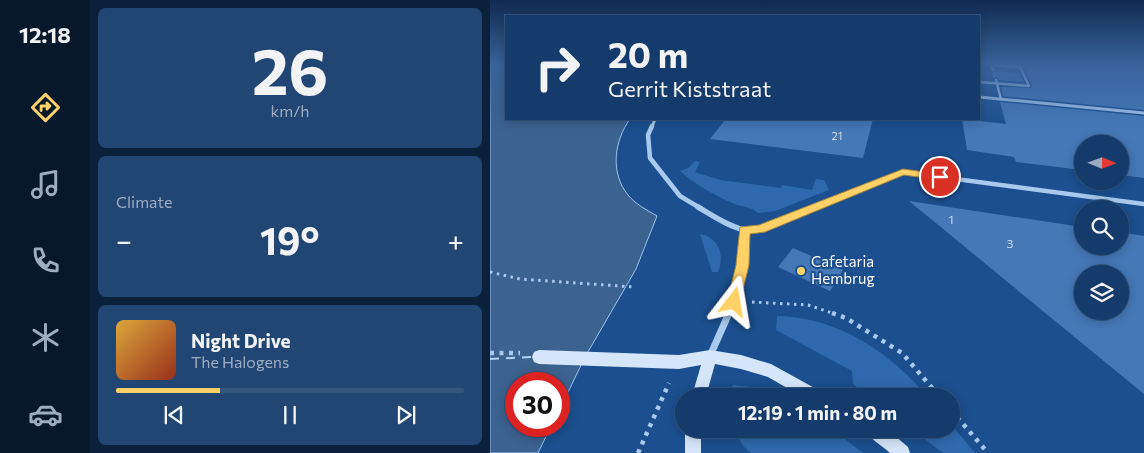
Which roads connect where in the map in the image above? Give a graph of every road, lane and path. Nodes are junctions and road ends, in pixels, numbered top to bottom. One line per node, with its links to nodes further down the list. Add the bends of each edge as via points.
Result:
1 (997, 85): 3 (lane)
2 (980, 97): 3 (street)
3 (1001, 99): 4 (street)
4 (1144, 113)
5 (655, 120): 7 (street, via 648,135 650,158 680,196)
6 (1144, 204): 7 (street, via 903,172 761,229)
7 (744, 230): 10 (street, via 743,265)
8 (490, 272): 9 (path, via 520,279)
9 (634, 287)
10 (734, 302): 12 (street); 16 (path, via 808,305 846,318 902,353)
11 (538, 357): 13 (main road)
12 (710, 357): 13 (main road); 14 (main road); 15 (main road, via 770,371)
13 (679, 362): 20 (path)
14 (701, 388)
15 (801, 388)
16 (932, 388)
17 (960, 420): 23 (path)
18 (693, 438): 21 (main road)
19 (885, 438): 22 (main road)
20 (638, 453)
21 (694, 453)
22 (902, 453)
23 (988, 453)

